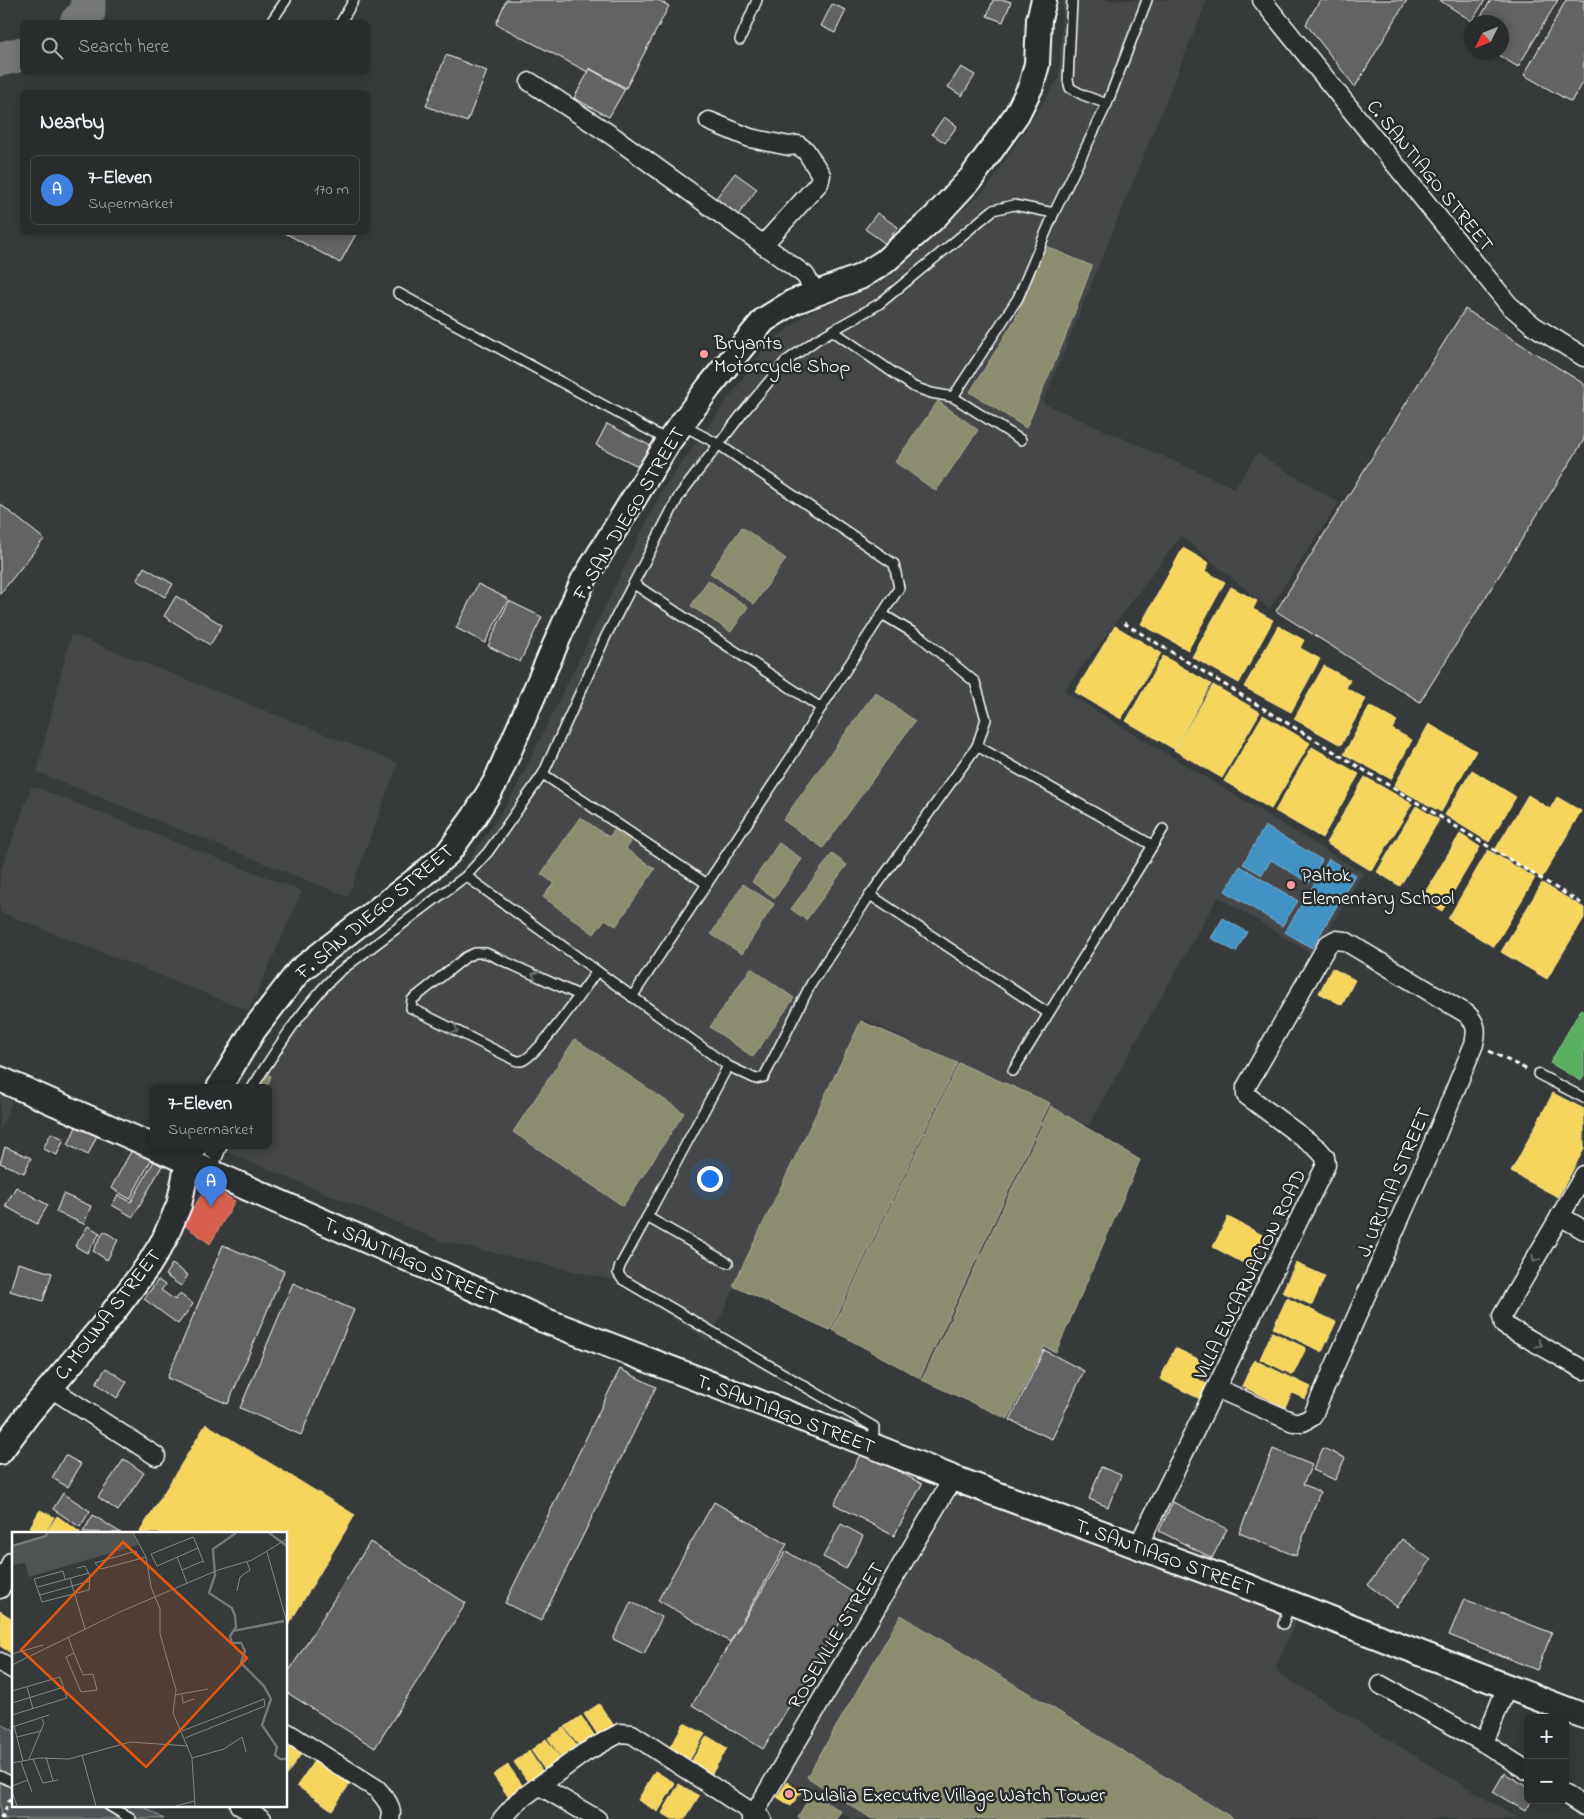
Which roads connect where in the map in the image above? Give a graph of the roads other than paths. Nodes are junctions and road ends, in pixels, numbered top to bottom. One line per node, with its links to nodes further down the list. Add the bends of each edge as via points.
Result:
1 (286, 0): 8 (lane)
2 (354, 0): 9 (lane)
3 (757, 0): 10 (lane)
4 (1044, 0): 17 (street, F. SAN DIEGO STREET, via 1039,19 1037,64 1031,86 1017,114 972,177 934,218 884,262 860,277)
5 (1147, 0): 12 (lane)
6 (1262, 0): 19 (street, C. SANTIAGO STREET, via 1509,305 1534,326)
7 (1072, 1): 12 (lane, via 1070,88)
8 (272, 20)
9 (342, 20)
10 (740, 40)
11 (530, 82): 15 (street, via 614,137)
12 (1106, 104): 14 (lane)
13 (709, 121): 15 (street, via 750,138 798,145 806,151 821,176 819,183)
14 (1054, 213): 18 (lane, via 1014,205 993,210 879,304); 20 (lane, via 1018,298)
15 (763, 245): 17 (street, via 805,275)
16 (398, 293): 21 (lane)
17 (817, 294): 21 (street, F. SAN DIEGO STREET, via 793,302 764,320)
18 (833, 330): 20 (lane, via 914,387); 23 (lane, via 785,362)
19 (1584, 357)
20 (953, 397): 22 (lane)
21 (675, 433): 23 (lane); 43 (street, F. SAN DIEGO STREET, via 583,581 496,781 474,817 448,853 299,971 253,1031)
22 (1021, 440)
23 (718, 444): 24 (lane, via 679,496); 25 (lane, via 894,564 899,588)
24 (634, 584): 26 (lane); 28 (lane, via 606,636)
25 (882, 614): 26 (lane); 27 (lane, via 922,638 975,682 986,719)
26 (821, 708): 32 (lane)
27 (977, 746): 30 (lane); 33 (lane)
28 (543, 774): 31 (lane, via 488,852); 32 (lane)
29 (1163, 829): 30 (lane)
30 (1152, 845): 38 (lane)
31 (466, 876): 35 (lane); 44 (lane, via 323,987)
32 (707, 884): 37 (lane)
33 (870, 895): 38 (lane); 39 (lane, via 811,984 764,1076 756,1079)
34 (1328, 944): 58 (street, VILLA ENCARNACION ROAD, via 1246,1087 1246,1095 1318,1149 1325,1157 1326,1165); 58 (street, J. URUTIA STREET, via 1335,940 1345,941 1467,1014 1475,1022 1474,1044 1430,1153 1312,1417 1292,1422)
35 (596, 971): 36 (lane); 37 (lane)
36 (579, 995): 36 (lane, one-way to 36, via 486,953 475,953 412,1000 411,1008 517,1061 528,1058)
37 (632, 997): 39 (lane)
38 (1048, 1013): 40 (lane)
39 (728, 1066): 53 (lane)
40 (1013, 1071)
41 (1538, 1074): 45 (lane)
42 (0, 1079): 46 (street, T. SANTIAGO STREET)
43 (221, 1084)
44 (255, 1084)
45 (1584, 1098)
46 (150, 1138)
47 (178, 1149): 49 (street, T. SANTIAGO STREET)
48 (221, 1149): 50 (lane)
49 (191, 1154): 50 (street, T. SANTIAGO STREET); 57 (street, C. MOLINA STREET, via 179,1205 164,1240 102,1327)
50 (211, 1172): 59 (street, T. SANTIAGO STREET, via 541,1319)
51 (1584, 1175): 52 (street)
52 (1560, 1216): 54 (street); 56 (street, one-way to 56, via 1502,1316 1504,1325)
53 (647, 1217): 55 (lane); 59 (lane, via 620,1266 618,1273 622,1279 874,1427)
54 (1584, 1230)
55 (728, 1263)
56 (1584, 1370)
57 (49, 1387): 60 (street, C. MOLINA STREET); 61 (street)
58 (1216, 1388): 63 (street, VILLA ENCARNACION ROAD)
59 (873, 1446): 62 (street, T. SANTIAGO STREET)
60 (0, 1452)
61 (156, 1456)
62 (953, 1478): 63 (street, T. SANTIAGO STREET); 81 (street, ROSEVILLE STREET)
63 (1138, 1546): 69 (street, T. SANTIAGO STREET, via 1287,1613)
64 (9, 1559): 65 (street)
65 (0, 1589)
66 (0, 1662): 67 (street)
67 (12, 1669)
68 (1381, 1685): 72 (street)
69 (1507, 1686): 70 (street, T. SANTIAGO STREET); 72 (street)
70 (1584, 1716)
71 (288, 1733): 84 (street, via 377,1789 388,1801 392,1814)
72 (1484, 1744): 73 (street)
73 (1524, 1769)
74 (0, 1776): 75 (lane)
75 (12, 1782)
76 (540, 1786): 81 (street, via 584,1753 620,1733 632,1734); 85 (street, via 518,1801); 86 (street)
77 (1569, 1797): 80 (street)
78 (110, 1806): 82 (lane)
79 (241, 1806): 83 (street)
80 (1584, 1806)
81 (756, 1817)
82 (131, 1819)
83 (262, 1819)
84 (390, 1819)
85 (502, 1819)
86 (597, 1819)

